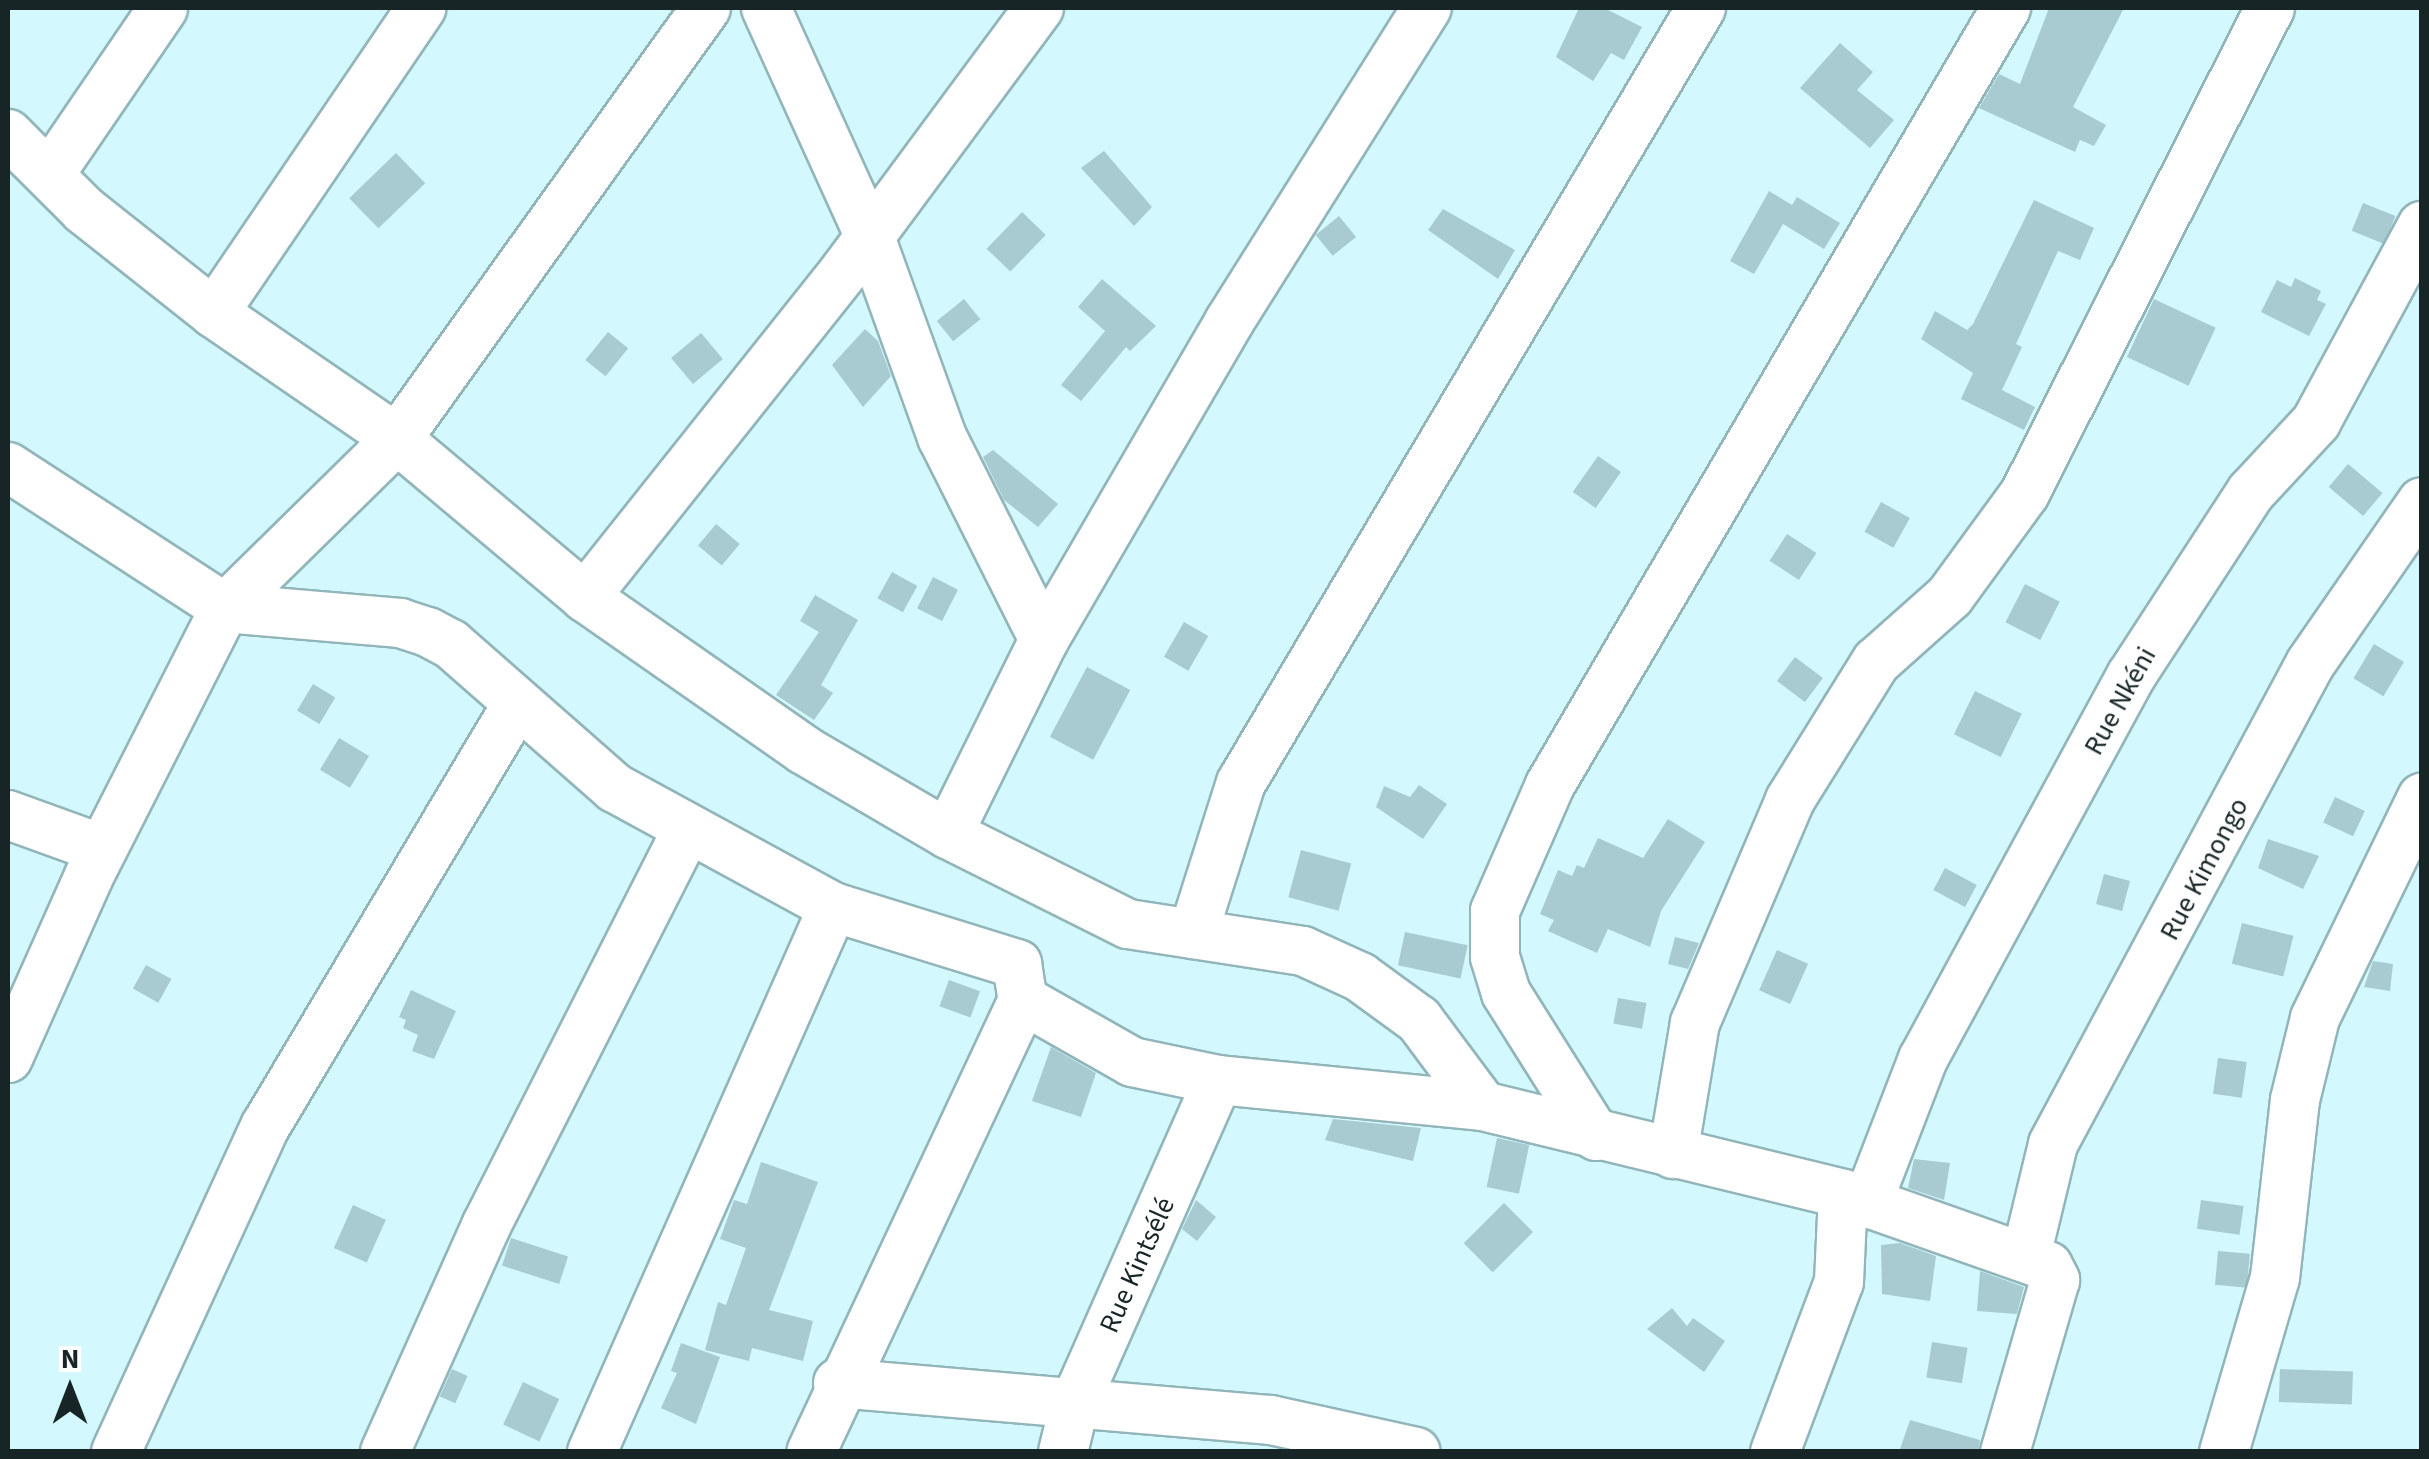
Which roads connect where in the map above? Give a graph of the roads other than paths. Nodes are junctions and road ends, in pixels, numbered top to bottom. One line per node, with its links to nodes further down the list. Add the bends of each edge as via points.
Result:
1 (163, 8): 11 (street)
2 (420, 8): 14 (street)
3 (706, 8): 15 (street)
4 (766, 8): 13 (street)
5 (1039, 8): 13 (street)
6 (1426, 8): 20 (street, via 1229,322)
7 (1701, 8): 28 (street, via 1240,782)
8 (2006, 8): 33 (street, via 1550,785 1495,912 1495,957 1506,994)
9 (2270, 8): 34 (street, via 2025,493 1950,596 1876,662 1790,800 1695,1023)
10 (8, 134): 11 (street)
11 (52, 172): 14 (street, via 84,210)
12 (2422, 226): 35 (street, Rue Nkéni, via 2316,422 2251,492 2131,676 1923,1059)
13 (870, 237): 18 (street); 20 (street, via 942,437)
14 (214, 313): 15 (street)
15 (398, 439): 18 (street); 19 (street)
16 (8, 467): 19 (street)
17 (2422, 502): 36 (street, Rue Kimongo, via 2310,664 2053,1144)
18 (585, 597): 25 (street, via 804,750)
19 (225, 608): 21 (street, via 400,623 428,632 451,644); 26 (street)
20 (1044, 640): 25 (street)
21 (516, 705): 24 (street, via 614,788); 40 (street, via 265,1127)
22 (2422, 798): 48 (street, via 2315,1018 2295,1100 2275,1278)
23 (8, 815): 26 (street)
24 (688, 828): 27 (street); 41 (street, via 486,1226)
25 (948, 834): 28 (street, via 1128,924)
26 (102, 849): 30 (street)
27 (833, 907): 29 (street, via 1006,955 1022,973); 42 (street)
28 (1194, 934): 32 (street, via 1303,951 1360,977 1419,1020)
29 (1024, 1000): 31 (street, via 1132,1062); 37 (street)
30 (8, 1058)
31 (1218, 1080): 32 (street); 38 (street, Rue Kintsélé)
32 (1482, 1106): 33 (street)
33 (1596, 1136): 34 (street)
34 (1673, 1154): 35 (street)
35 (1855, 1199): 36 (street); 46 (street, Rue Nkéni, via 1839,1282)
36 (2037, 1261): 47 (street, Rue Kimongo, via 2055,1280)
37 (838, 1383): 38 (street); 43 (street)
38 (1076, 1403): 39 (street, via 1272,1420); 44 (street, Rue Kintsélé)
39 (1361, 1446): 45 (street)
40 (116, 1452)
41 (385, 1452)
42 (592, 1452)
43 (810, 1452)
44 (1063, 1452)
45 (1416, 1452)
46 (1775, 1452)
47 (2005, 1452)
48 (2224, 1452)

